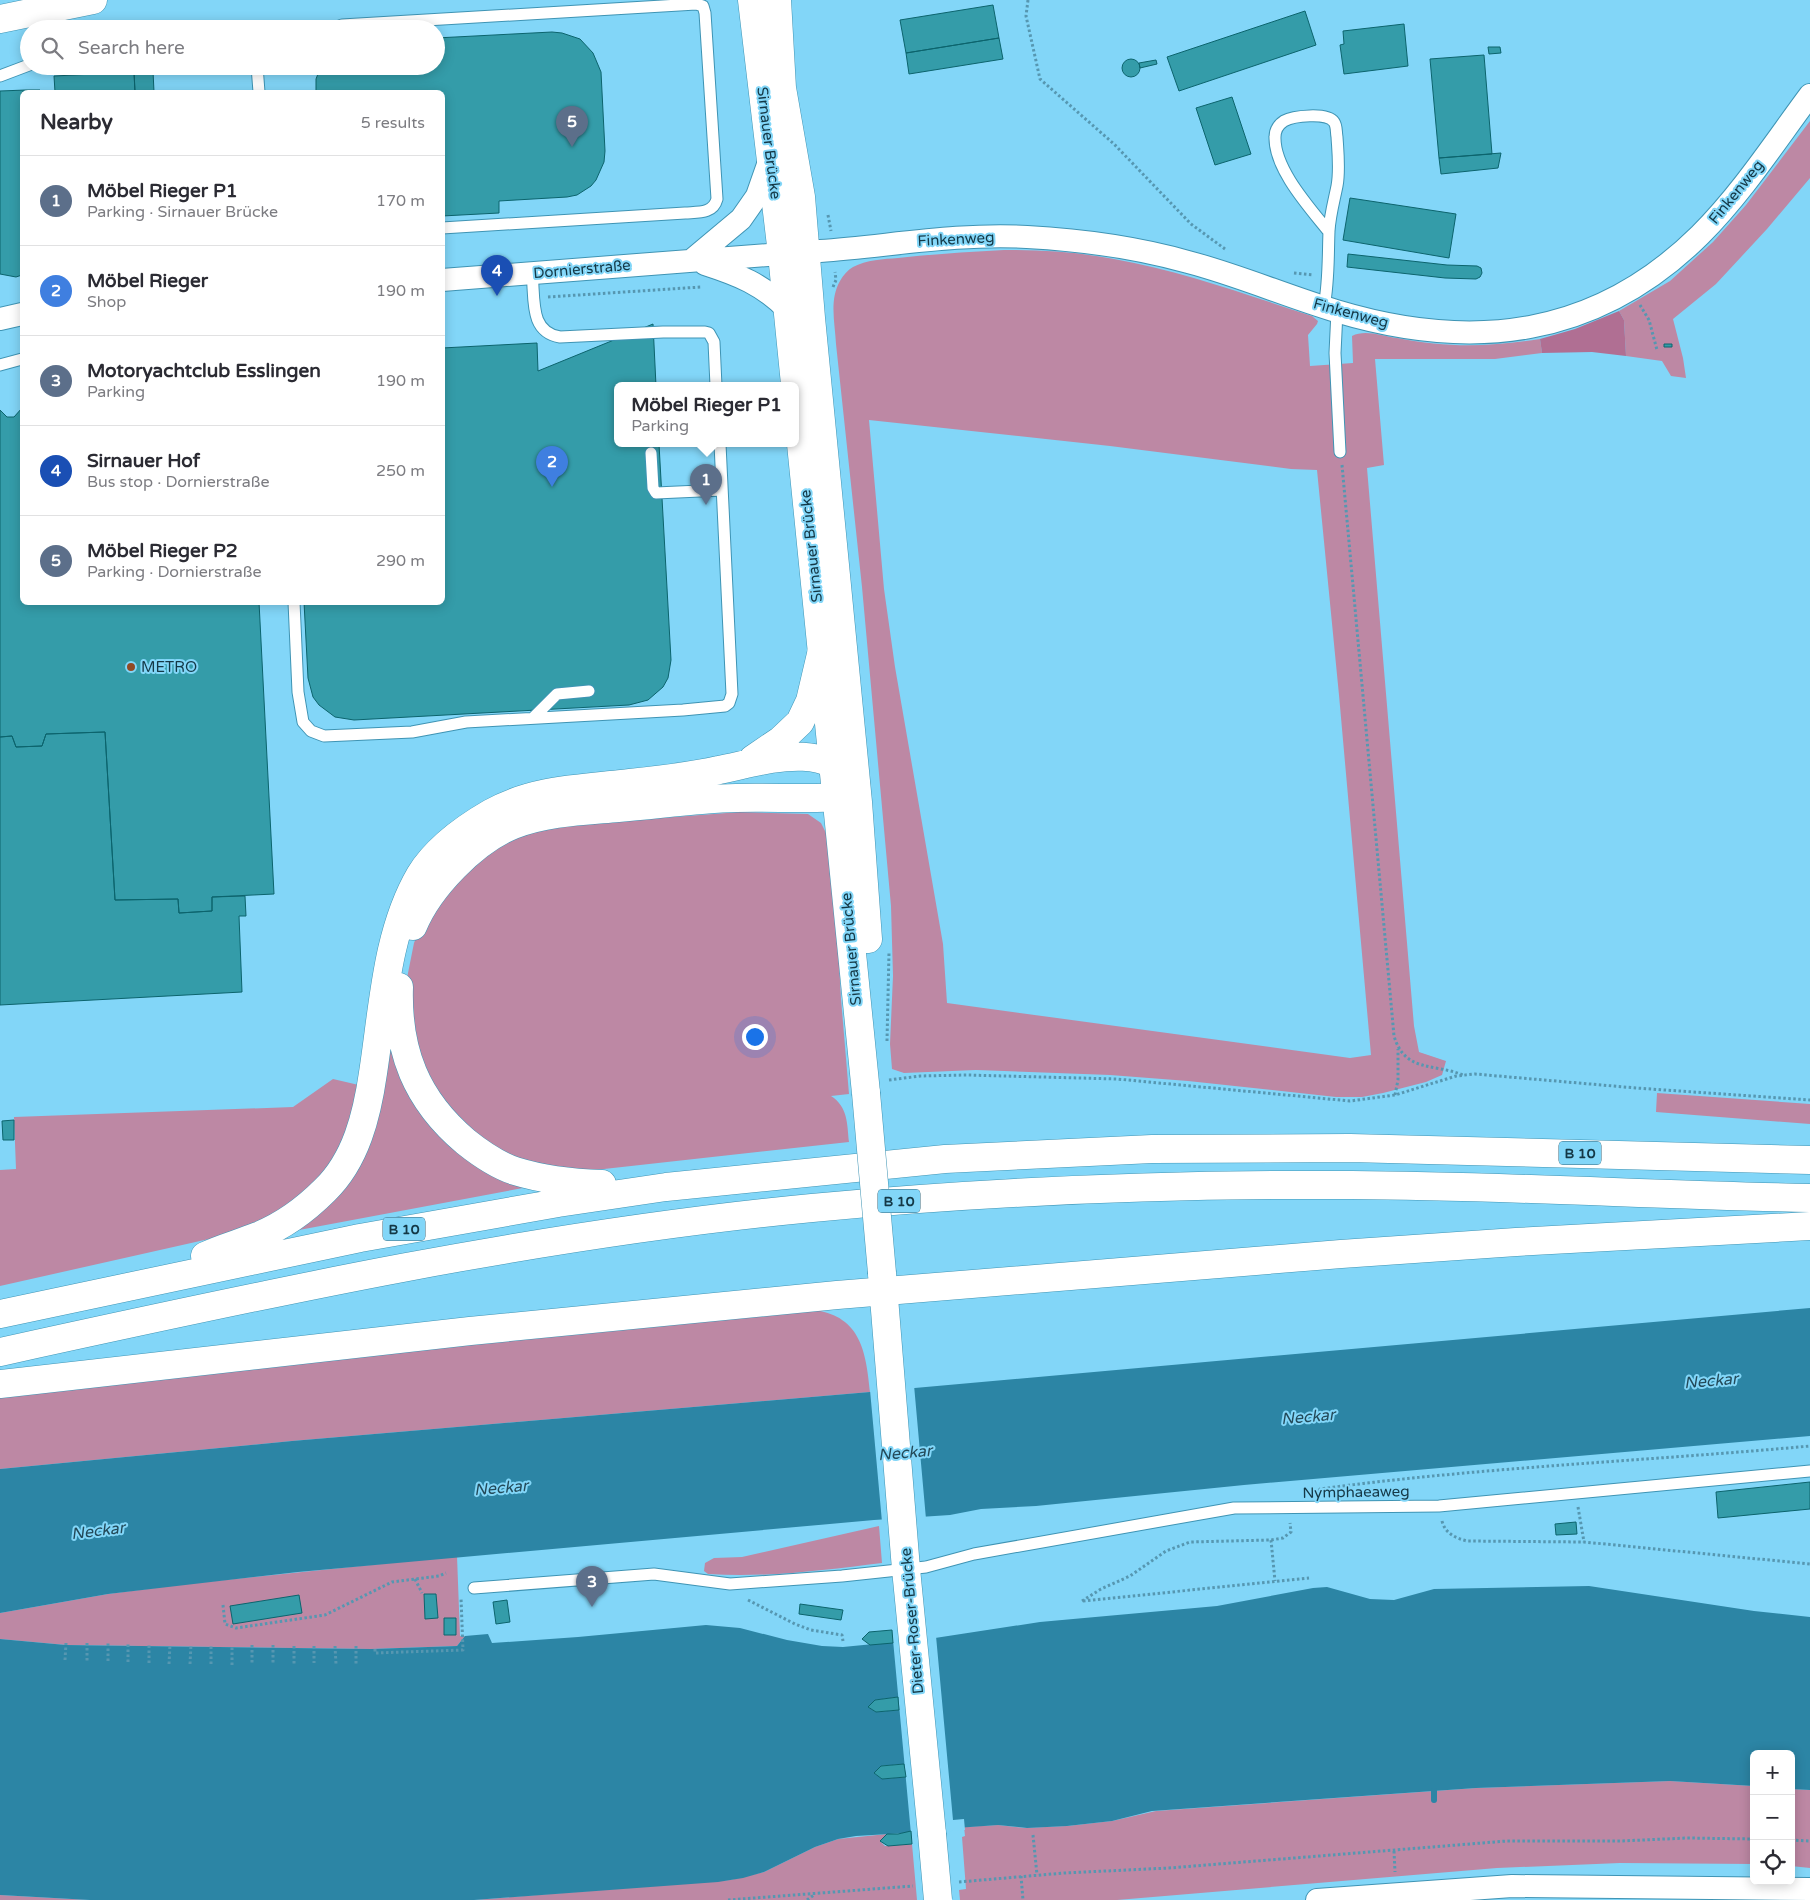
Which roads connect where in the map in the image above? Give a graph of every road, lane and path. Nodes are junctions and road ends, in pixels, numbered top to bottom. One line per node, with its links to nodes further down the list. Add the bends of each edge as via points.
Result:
1 (93, 0): 4 (main road)
2 (1028, 0): 14 (path, via 1026,16 1040,79 1114,144 1191,224)
3 (758, 1): 11 (main road, Sirnauer Brücke); 15 (main road, Sirnauer Brücke, via 782,88 801,197)
4 (0, 19)
5 (422, 20): 12 (lane, via 686,5 703,6 705,12 717,199 712,208 685,213)
6 (20, 68): 8 (lane)
7 (258, 75): 9 (lane)
8 (0, 76)
9 (259, 90)
10 (1810, 95): 22 (street, Finkenweg, via 1744,185 1706,229 1655,274)
11 (771, 157): 15 (main road, Sirnauer Brücke); 16 (street, via 757,196 741,219)
12 (445, 228)
13 (1329, 232): 13 (lane, via 1338,180 1336,125 1324,116 1282,122 1275,139 1281,162 1296,189); 19 (lane)
14 (1230, 252)
15 (794, 253): 16 (street, Dornierstraße); 24 (street, Finkenweg, via 976,237 1012,236 1093,242 1192,263); 25 (main road, Sirnauer Brücke); 44 (main road, Sirnauer Brücke)
16 (692, 260): 18 (street, Dornierstraße); 25 (street, Dornierstraße, via 746,278 774,296)
17 (1291, 272): 19 (path)
18 (532, 274): 20 (street, Dornierstraße); 23 (lane)
19 (1328, 277): 24 (lane)
20 (445, 280)
21 (703, 287): 23 (path)
22 (1630, 290): 24 (street, Finkenweg, via 1578,314 1542,325 1504,331 1422,330); 28 (path, via 1648,320)
23 (534, 298): 31 (lane, via 539,327 560,338 699,331 709,334 714,342)
24 (1330, 309): 35 (lane)
25 (788, 310): 32 (main road, Sirnauer Brücke)
26 (20, 314): 27 (street)
27 (0, 319)
28 (1657, 350)
29 (20, 360): 30 (lane)
30 (0, 365)
31 (716, 382)
32 (795, 382)
33 (799, 420): 39 (main road, Sirnauer Brücke)
34 (720, 447): 37 (lane)
35 (1340, 452): 45 (path, via 1392,1030)
36 (651, 454): 37 (lane, via 654,491)
37 (722, 490): 41 (lane, via 732,699 725,706)
38 (294, 605): 41 (lane, via 300,709 303,722 311,731 324,736 402,732 466,722)
39 (822, 650): 42 (main road, Sirnauer Brücke); 43 (main road, via 810,701 800,722 781,740)
40 (589, 691): 41 (lane, via 557,694)
41 (533, 718)
42 (833, 763): 43 (main road, via 800,756); 44 (main road, via 849,775)
43 (742, 765): 54 (main road, via 650,781 540,794 492,812 448,843 421,874 396,935 369,1102 357,1140 339,1172 311,1203 276,1228)
44 (850, 793): 47 (main road, Sirnauer Brücke, via 869,954); 51 (main road, via 735,798 537,817 492,836 478,847 444,878 418,914 402,960 398,1006 406,1056 438,1116 492,1160 546,1180)
45 (1398, 1049): 46 (path, via 1414,1064); 48 (path)
46 (1463, 1075): 48 (path); 49 (path)
47 (876, 1087): 48 (path, via 920,1076 1043,1077 1116,1079 1336,1101 1362,1101); 55 (main road, Sirnauer Brücke, bridge)
48 (1395, 1095)
49 (1810, 1100)
50 (1810, 1160): 51 (main road, B 10, via 1360,1148 1152,1149 945,1159)
51 (666, 1187): 54 (main road, B 10, via 448,1221)
52 (1810, 1198): 58 (main road, B 10, via 1353,1185 1203,1186 962,1196 810,1208 658,1227 450,1259)
53 (1810, 1226): 55 (main road)
54 (144, 1282): 56 (main road, B 10)
55 (883, 1282): 57 (main road, Sirnauer Brücke); 59 (main road, via 694,1308 470,1330)
56 (0, 1314)
57 (888, 1342): 69 (main road, Dieter-Roser-Brücke)
58 (0, 1352)
59 (0, 1384)
60 (1810, 1446): 64 (path, via 1504,1469 1355,1484 1320,1489)
61 (1810, 1471): 62 (lane, Nymphaeaweg)
62 (1548, 1496): 63 (lane, Nymphaeaweg); 67 (path, via 1579,1508)
63 (1439, 1506): 64 (lane, Nymphaeaweg); 67 (path, via 1443,1525 1456,1538)
64 (1317, 1507): 69 (lane, Nymphaeaweg, via 1234,1508)
65 (1283, 1538): 66 (path)
66 (1271, 1540): 73 (path); 73 (path, via 1190,1542 1166,1551 1130,1576 1101,1588 1082,1601)
67 (1584, 1542): 68 (path)
68 (1810, 1564)
69 (896, 1570): 74 (lane, Nymphaeaweg); 118 (main road, Dieter-Roser-Brücke, bridge)
70 (446, 1573): 72 (path)
71 (1309, 1578): 73 (path)
72 (415, 1579): 76 (path); 77 (path, via 392,1582 324,1615 236,1628 225,1624)
73 (1274, 1581)
74 (722, 1584): 75 (lane, Nymphaeaweg, via 654,1574); 79 (path, via 734,1596 754,1602 811,1630 842,1635)
75 (474, 1588)
76 (422, 1593)
77 (222, 1605)
78 (462, 1613): 95 (path, via 463,1650 375,1652)
79 (843, 1641)
80 (66, 1643): 96 (path)
81 (87, 1643): 97 (path)
82 (108, 1643): 98 (path)
83 (128, 1644): 99 (path)
84 (149, 1644): 100 (path)
85 (170, 1644): 102 (path)
86 (190, 1644): 103 (path)
87 (211, 1645): 104 (path)
88 (232, 1645): 105 (path)
89 (252, 1645): 108 (path)
90 (273, 1645): 109 (path)
91 (294, 1646): 106 (path)
92 (314, 1646): 101 (path)
93 (336, 1646): 107 (path)
94 (356, 1646): 110 (path)
95 (375, 1649)
96 (65, 1660)
97 (87, 1661)
98 (108, 1661)
99 (128, 1662)
100 (149, 1663)
101 (314, 1663)
102 (169, 1664)
103 (190, 1664)
104 (210, 1664)
105 (232, 1664)
106 (294, 1664)
107 (336, 1664)
108 (252, 1665)
109 (273, 1665)
110 (356, 1665)
111 (1033, 1835): 116 (path)
112 (1750, 1839): 116 (path, via 1507,1841)
113 (1795, 1840): 114 (path)
114 (1810, 1841)
115 (1021, 1876): 116 (path); 118 (path); 123 (path)
116 (1036, 1876)
117 (1622, 1888): 119 (street); 124 (street, via 1512,1886); 125 (street)
118 (936, 1889): 120 (path)
119 (1810, 1889)
120 (815, 1895): 121 (path); 122 (path)
121 (728, 1900)
122 (807, 1900)
123 (1023, 1900)
124 (1317, 1900)
125 (1596, 1900)

